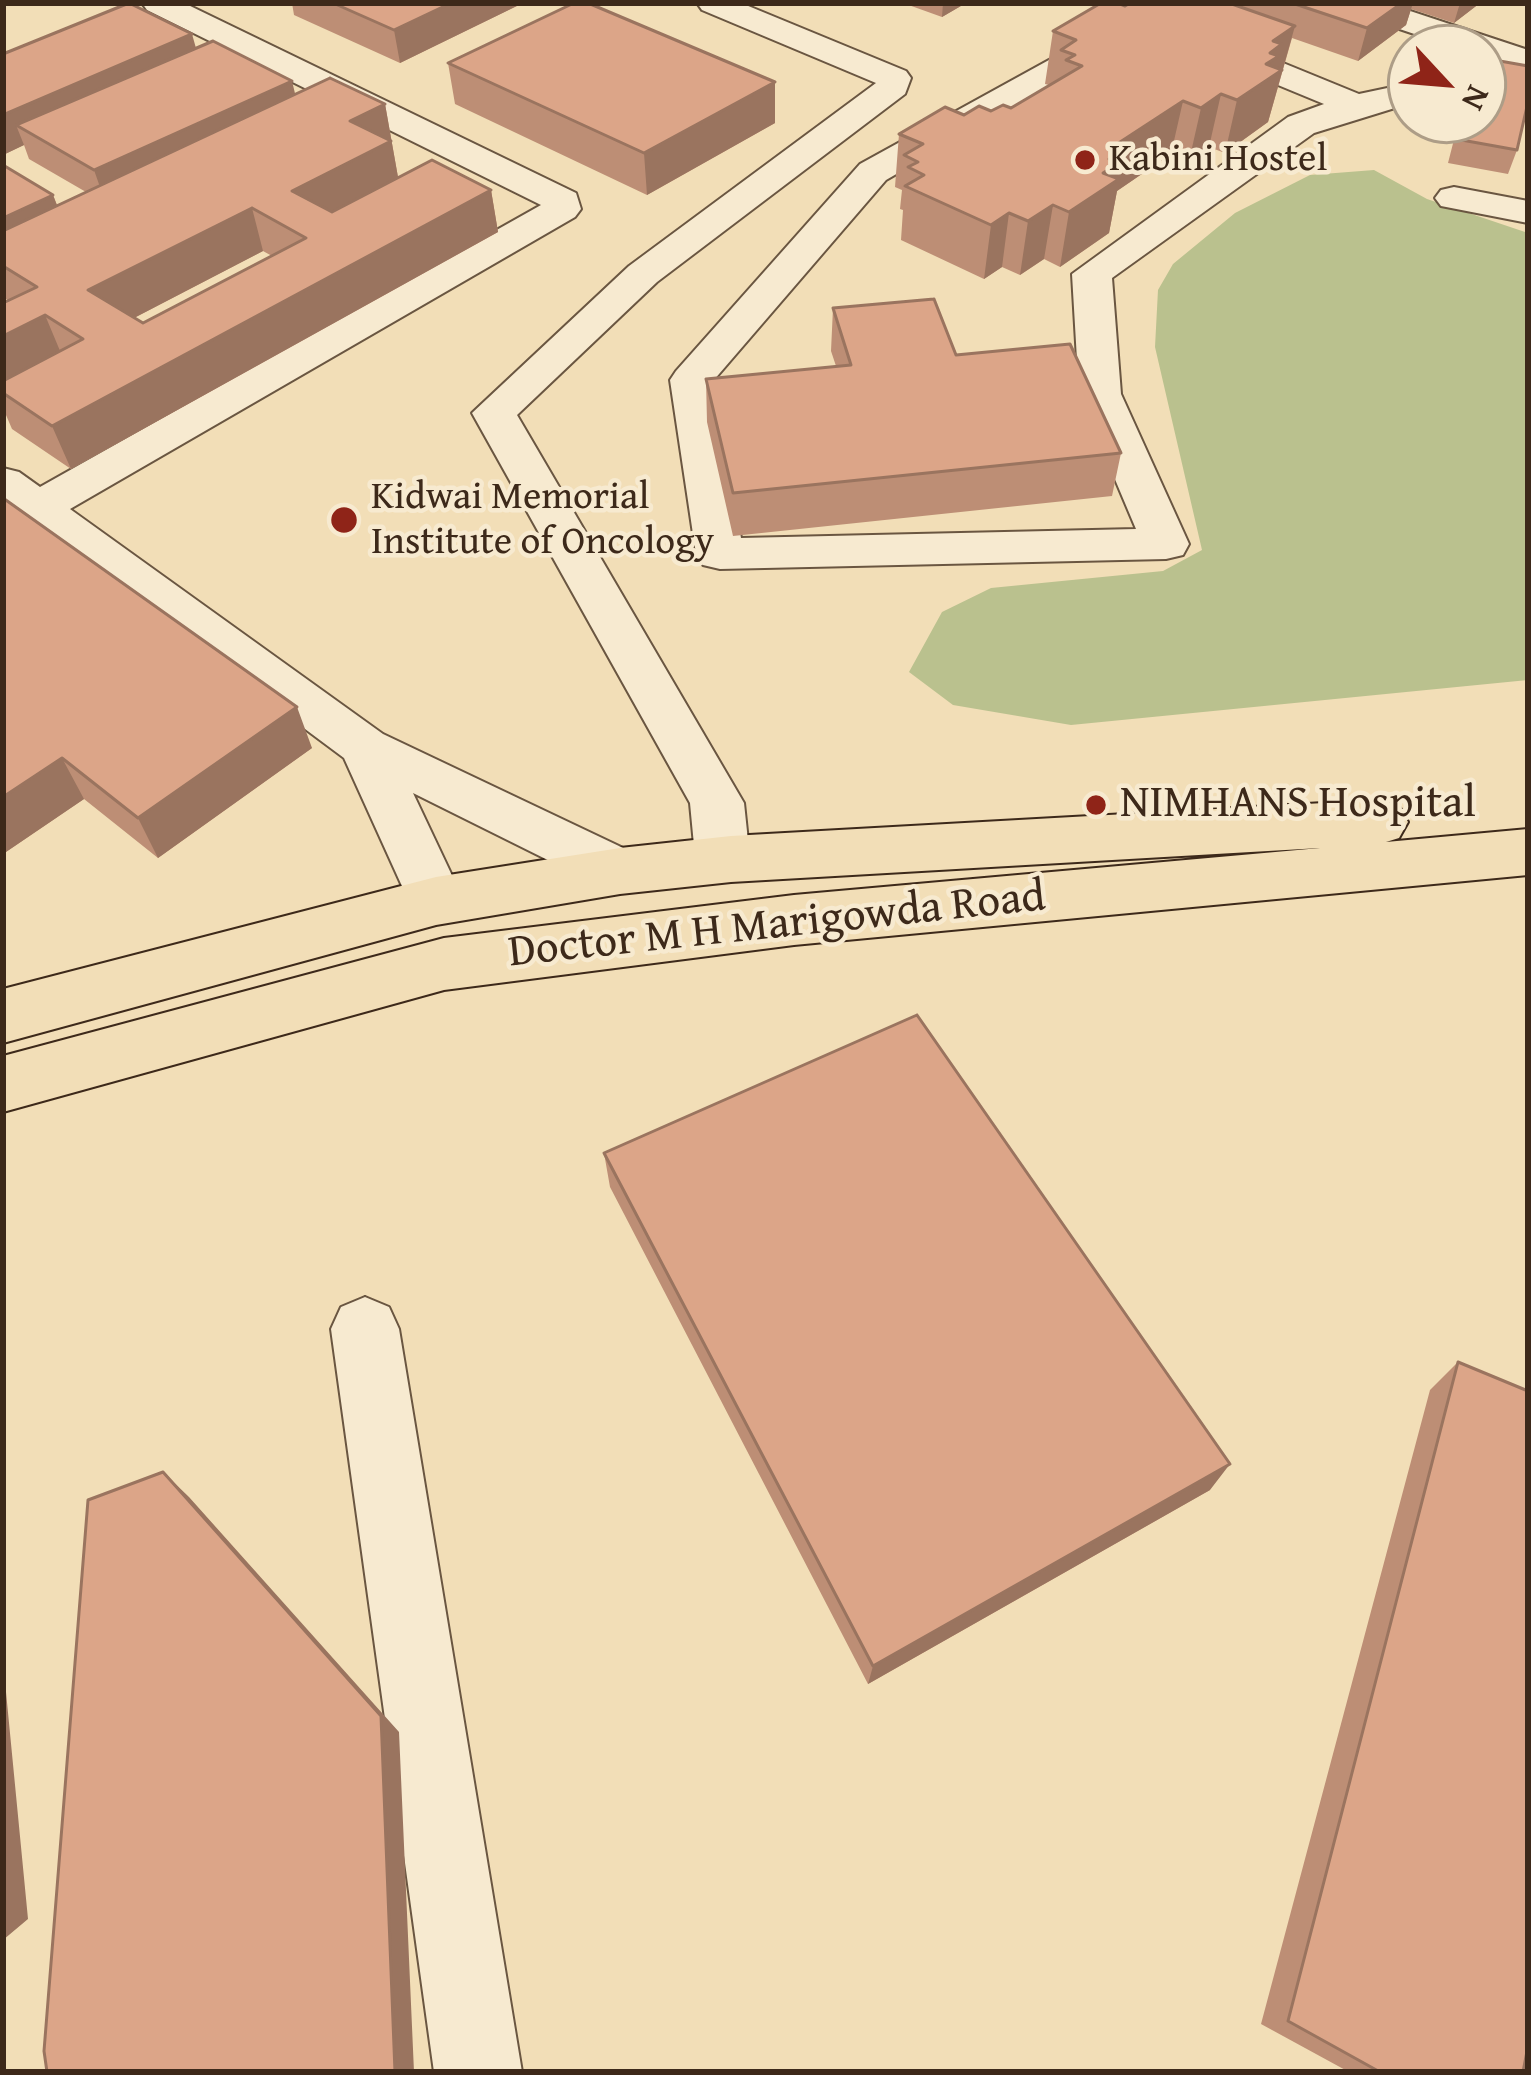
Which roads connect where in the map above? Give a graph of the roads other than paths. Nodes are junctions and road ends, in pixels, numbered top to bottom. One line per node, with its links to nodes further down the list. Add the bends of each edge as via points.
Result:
1 (712, 3): 15 (lane, via 894,78 893,87 643,274 494,412 717,803)
2 (1354, 3): 4 (lane)
3 (156, 16): 6 (lane)
4 (1528, 62)
5 (1387, 98): 7 (lane)
6 (360, 101): 8 (lane); 11 (lane, via 563,201 562,209)
7 (1356, 105): 7 (lane, via 1301,125 1091,274 1100,394 1166,544 720,554 692,380 873,172 1128,26 1193,38)
8 (319, 120)
9 (1454, 198): 10 (lane)
10 (1528, 212)
11 (21, 494): 12 (lane)
12 (365, 747): 16 (lane); 17 (lane)
13 (1528, 814): 15 (main road, Doctor M H Marigowda Road)
14 (1528, 851): 19 (main road, Doctor M H Marigowda Road, via 794,920 444,964)
15 (730, 859): 16 (main road, Doctor M H Marigowda Road)
16 (620, 871): 17 (main road, Doctor M H Marigowda Road)
17 (436, 901): 18 (main road, Doctor M H Marigowda Road)
18 (3, 1016)
19 (15, 1086)
20 (365, 1329): 21 (lane)
21 (478, 2072)

